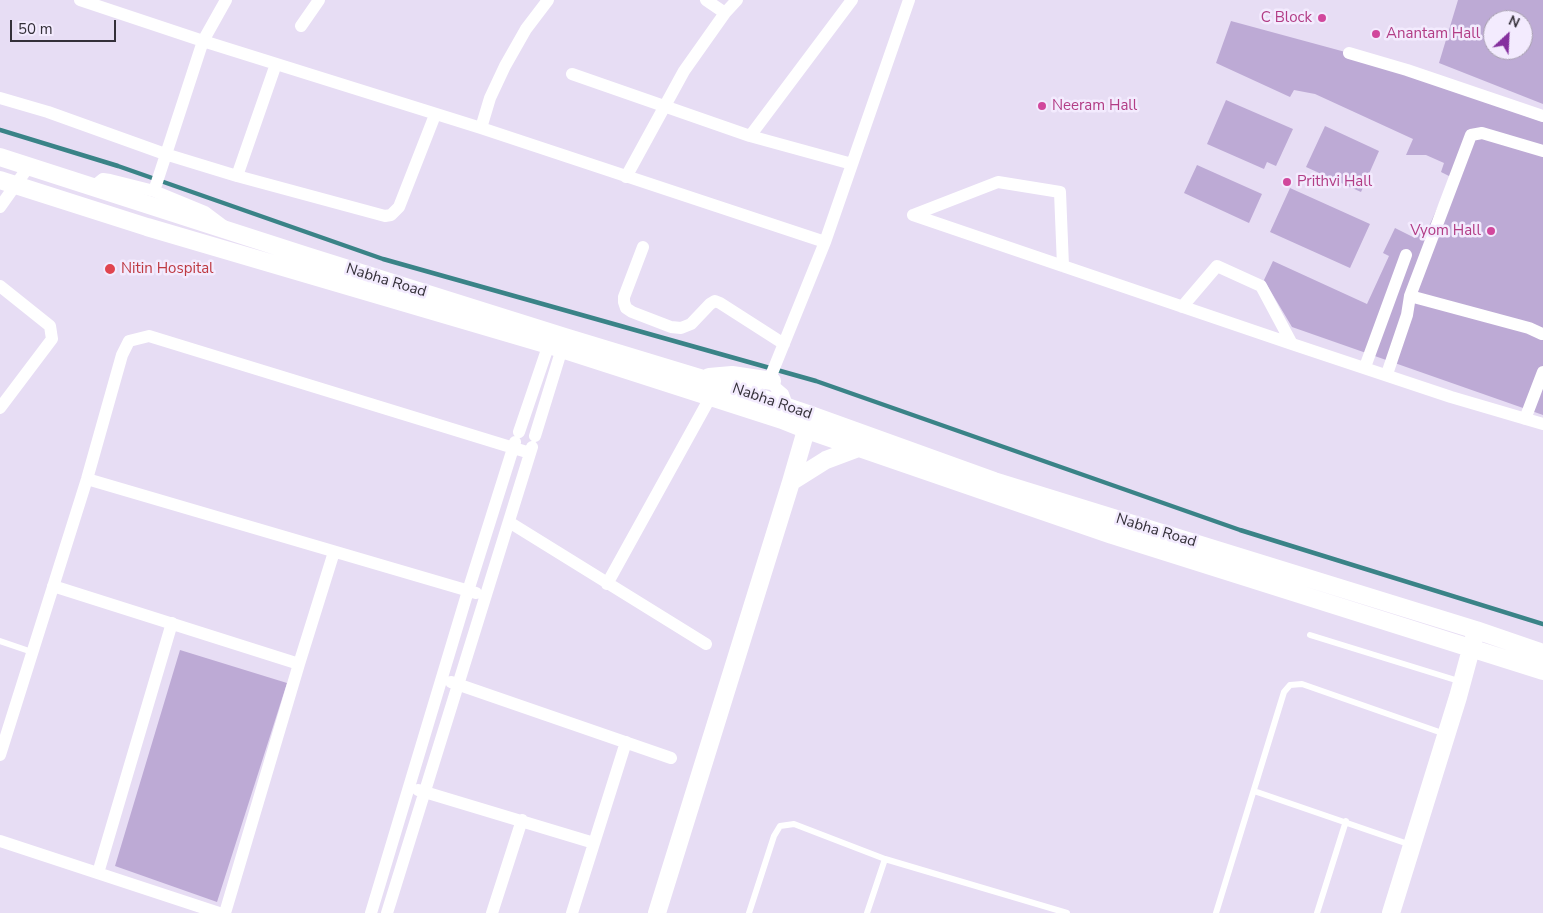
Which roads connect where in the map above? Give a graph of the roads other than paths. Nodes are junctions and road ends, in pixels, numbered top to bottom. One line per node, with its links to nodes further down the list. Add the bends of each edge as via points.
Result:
1 (80, 0): 11 (street)
2 (226, 0): 11 (street)
3 (319, 0): 10 (street)
4 (548, 0): 19 (street, via 526,29 505,66)
5 (706, 0): 9 (street)
6 (737, 0): 9 (street)
7 (852, 0): 20 (street)
8 (910, 0): 24 (street)
9 (725, 13): 16 (street)
10 (301, 26)
11 (203, 41): 13 (street); 22 (street)
12 (1349, 53): 18 (street)
13 (276, 64): 17 (street); 26 (street)
14 (572, 74): 16 (street)
15 (0, 98): 22 (street)
16 (664, 106): 20 (street); 27 (street)
17 (435, 115): 19 (street); 26 (street, via 398,207 391,215 384,216)
18 (1543, 116)
19 (481, 128): 27 (street)
20 (750, 136): 24 (street)
21 (1543, 151): 38 (street, via 1482,133 1471,135)
22 (165, 154): 26 (street); 29 (street)
23 (0, 156): 25 (main road, Nabha Road)
24 (852, 164): 33 (street)
25 (29, 166): 28 (street); 30 (main road, Nabha Road)
26 (237, 176)
27 (626, 177): 33 (street)
28 (8, 183): 31 (street); 41 (main road, Nabha Road, via 148,227)
29 (156, 184): 30 (street, via 103,179); 32 (street, via 205,212)
30 (95, 188): 32 (main road, Nabha Road)
31 (0, 207)
32 (228, 230): 41 (main road, Nabha Road)
33 (825, 242): 42 (street)
34 (643, 247): 42 (street, via 624,297 626,308 680,328 691,324 714,301)
35 (1406, 255): 44 (street)
36 (1063, 266): 36 (street, via 941,225 913,215 998,182 1060,192); 39 (street)
37 (0, 286): 50 (street, via 50,326 52,332 52,339)
38 (1410, 296): 40 (street); 47 (street)
39 (1182, 307): 43 (street); 43 (street, via 1217,266 1261,286)
40 (1543, 334)
41 (557, 341): 48 (main road, Nabha Road); 49 (main road, Nabha Road); 55 (street); 56 (street)
42 (784, 344): 46 (street)
43 (1292, 344): 44 (street)
44 (1365, 368): 47 (street)
45 (1543, 372): 52 (street)
46 (773, 373): 48 (main road); 51 (street, via 776,388 786,402)
47 (1387, 374): 52 (street)
48 (701, 378): 51 (main road, Nabha Road)
49 (711, 396): 51 (main road, Nabha Road); 63 (street)
50 (0, 408)
51 (784, 413): 53 (main road, Nabha Road)
52 (1525, 418): 54 (street)
53 (809, 422): 57 (main road, Nabha Road); 59 (main road); 60 (main road, Nabha Road, via 994,481)
54 (1542, 422)
55 (516, 441): 56 (street); 58 (street, via 149,336 129,341 122,355); 65 (street)
56 (532, 446): 61 (street)
57 (858, 448): 59 (main road, via 826,460); 60 (main road, Nabha Road)
58 (87, 479): 62 (street); 64 (street)
59 (791, 482): 100 (main road)
60 (1079, 516): 68 (main road, Nabha Road); 72 (main road, Nabha Road)
61 (508, 522): 63 (street); 66 (street)
62 (334, 552): 65 (street); 75 (street)
63 (607, 584): 71 (street)
64 (53, 586): 67 (street); 73 (street)
65 (468, 591): 66 (street); 77 (street)
66 (486, 595): 79 (street)
67 (172, 623): 75 (street); 93 (street)
68 (1476, 630): 72 (main road); 74 (main road, Nabha Road)
69 (1310, 635): 78 (lane)
70 (0, 642): 73 (lane)
71 (706, 644)
72 (1472, 649): 76 (main road, Nabha Road); 78 (main road)
73 (32, 652): 82 (street)
74 (1543, 653)
75 (299, 664): 95 (street)
76 (1543, 671)
77 (442, 679): 79 (street); 84 (street)
78 (1462, 682): 80 (main road)
79 (459, 684): 81 (street); 86 (street)
80 (1446, 734): 85 (lane, via 1302,684 1290,684 1284,692); 91 (main road)
81 (626, 742): 83 (street); 90 (street)
82 (0, 755)
83 (670, 758)
84 (409, 787): 86 (street); 96 (street)
85 (1254, 791): 88 (lane); 104 (lane)
86 (425, 792): 87 (street); 97 (street)
87 (522, 820): 90 (street); 98 (street)
88 (1346, 821): 91 (lane); 105 (lane)
89 (0, 841): 93 (street)
90 (594, 842): 99 (street)
91 (1412, 845): 106 (main road)
92 (885, 859): 101 (lane, via 794,824 780,826); 102 (lane); 103 (lane)
93 (98, 873): 94 (street)
94 (220, 913)
95 (226, 913)
96 (371, 913)
97 (387, 913)
98 (492, 913)
99 (572, 913)
100 (657, 913)
101 (749, 913)
102 (867, 913)
103 (1067, 913)
104 (1216, 913)
105 (1317, 913)
106 (1391, 913)

